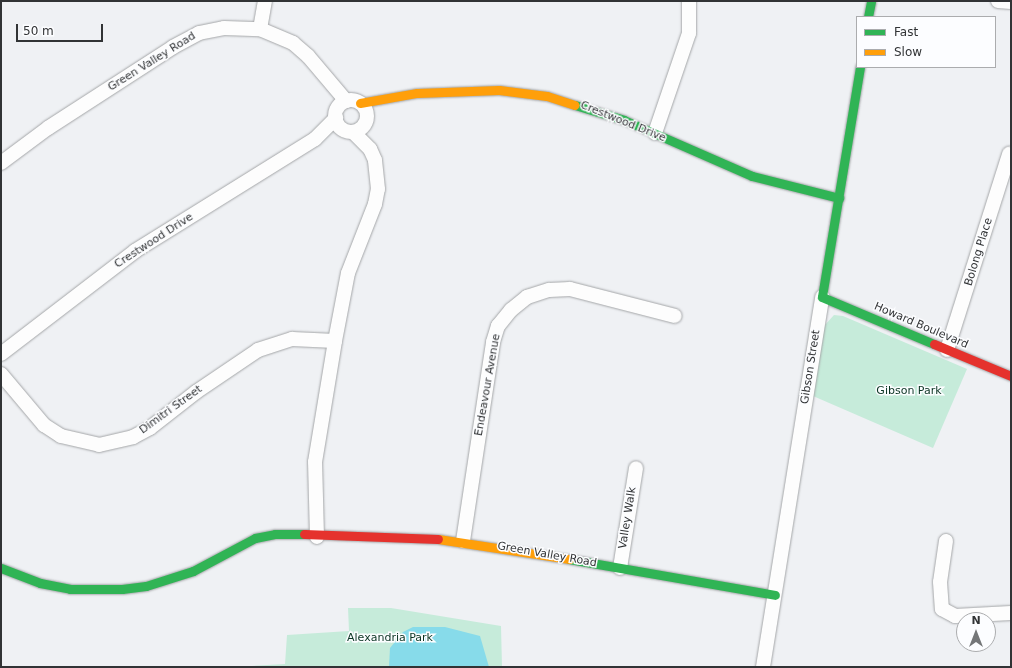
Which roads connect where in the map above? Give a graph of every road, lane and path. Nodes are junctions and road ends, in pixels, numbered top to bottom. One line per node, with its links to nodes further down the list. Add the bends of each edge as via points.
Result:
1 (265, 1): 7 (street)
2 (689, 1): 12 (street, via 689,33)
3 (870, 1): 6 (street)
4 (998, 1): 5 (street)
5 (1011, 2)
6 (868, 16)
7 (260, 29): 11 (street, Green Valley Road, via 293,43 308,56 327,81); 14 (street, Green Valley Road, via 224,28 200,33 48,128)
8 (860, 68): 15 (street, Gibson Street)
9 (399, 95): 10 (street, Crestwood Drive); 11 (street, Crestwood Drive); 12 (street, Crestwood Drive, via 525,92 571,101)
10 (360, 103): 11 (street)
11 (349, 118): 18 (street, Green Valley Road, via 370,149 377,172 375,204 348,273); 20 (street, Crestwood Drive, via 135,251)
12 (655, 133): 15 (street, Crestwood Drive, via 752,176)
13 (1009, 154): 19 (street, Bolong Place)
14 (1, 163)
15 (838, 198): 16 (street, Gibson Street)
16 (822, 297): 19 (street, Howard Boulevard); 29 (street, Gibson Street)
17 (675, 316): 25 (street, Endeavour Avenue, via 570,289 549,290 527,297 511,310 498,326 493,342)
18 (335, 341): 21 (street, Dimitri Street, via 292,339 258,350 196,392 150,428 133,437 99,445 61,436 44,425); 24 (street, Green Valley Road, via 315,462)
19 (947, 350): 22 (street, Howard Boulevard)
20 (1, 354)
21 (1, 374)
22 (1011, 376)
23 (636, 468): 28 (street, Valley Walk)
24 (317, 537): 25 (street, Green Valley Road, via 412,536); 27 (street, Green Valley Road, via 275,534 255,538 186,574 146,586 122,589 70,589 40,583)
25 (463, 541): 28 (street, Green Valley Road)
26 (946, 541): 30 (street, via 940,582 942,609 955,616)
27 (1, 568)
28 (620, 568): 29 (street, Green Valley Road)
29 (775, 595): 31 (street, Gibson Street)
30 (1011, 613)
31 (763, 667)

